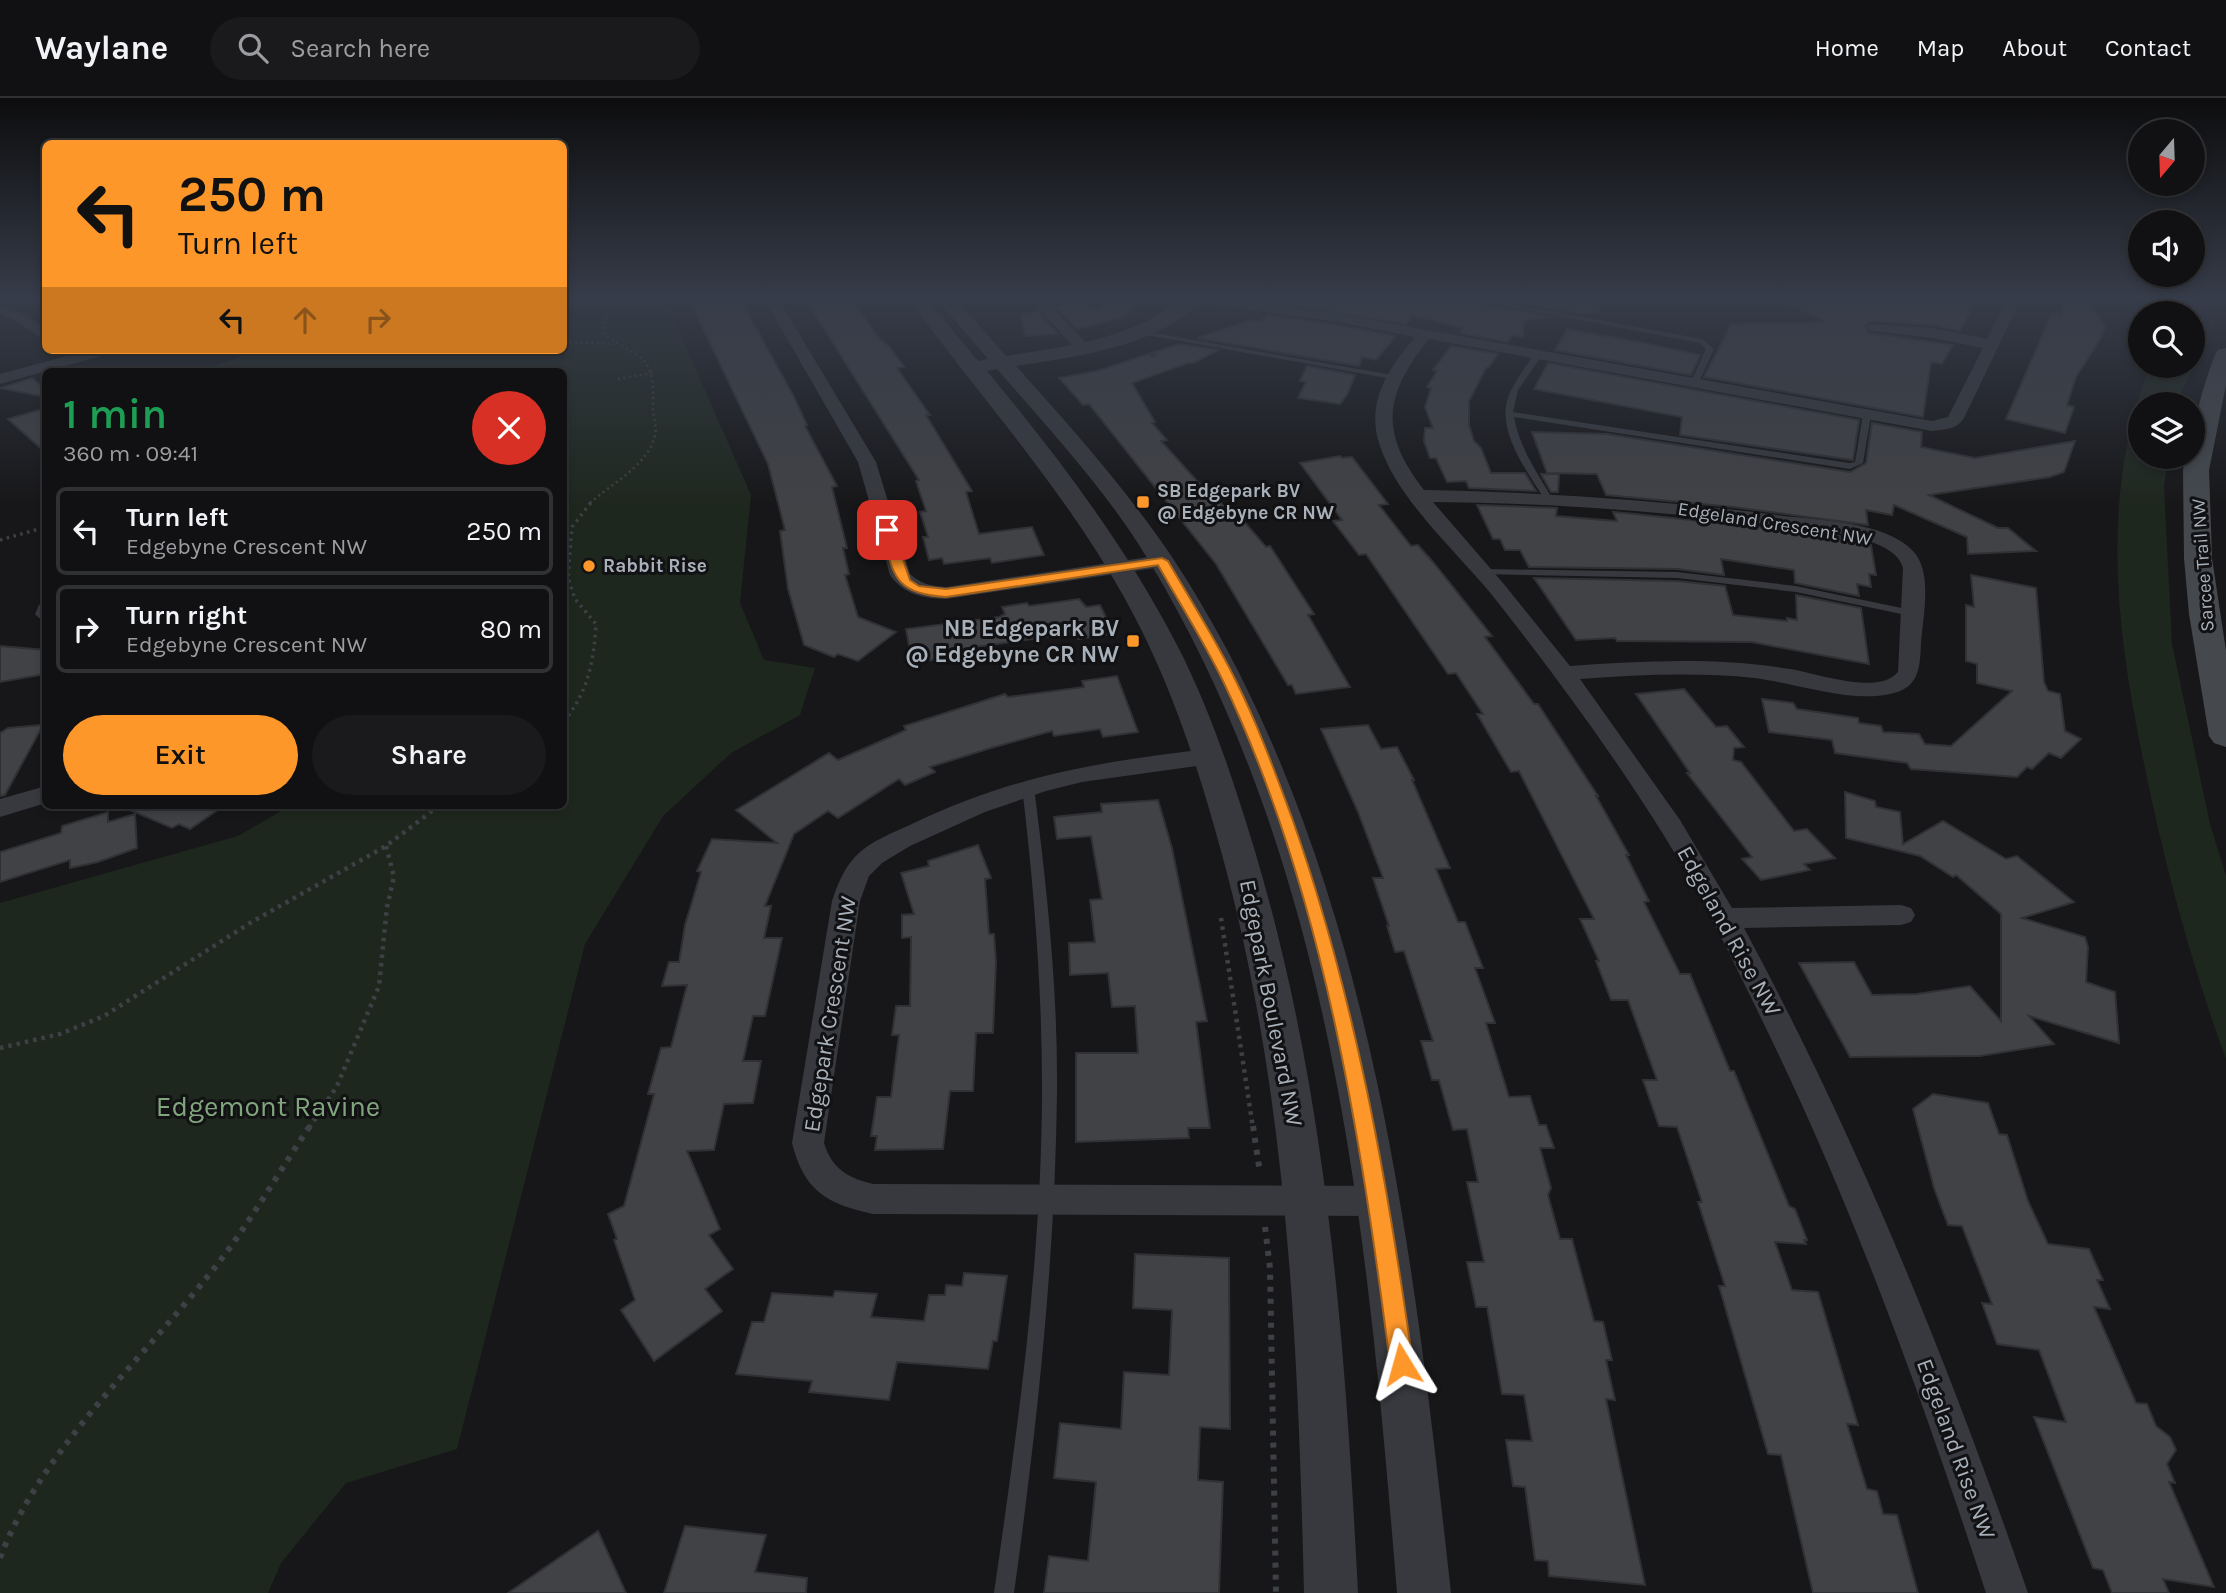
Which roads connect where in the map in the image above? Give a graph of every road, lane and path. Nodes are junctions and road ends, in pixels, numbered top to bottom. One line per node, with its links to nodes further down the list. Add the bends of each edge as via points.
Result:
1 (33, 367): 15 (street)
2 (648, 367): 13 (path)
3 (811, 367): 25 (street, via 867,463 905,583 946,593)
4 (987, 367): 25 (street, Edgepark Boulevard NW)
5 (988, 367): 24 (street, Edgepark Boulevard NW, via 1120,501)
6 (1334, 367): 14 (lane)
7 (1400, 367): 14 (street, Edgeland Rise NW)
8 (1530, 367): 18 (lane, via 1515,390)
9 (1602, 367): 17 (street)
10 (1702, 367): 17 (lane)
11 (1981, 367): 19 (street, via 1952,423 1932,426)
12 (2222, 367): 30 (main road, Sarcee Trail NW, via 2196,470 2204,614)
13 (652, 373): 16 (path); 29 (path, via 653,444 573,526 569,593 596,624 596,658 587,685)
14 (1392, 377): 20 (street, Edgeland Rise NW, via 1382,422 1390,452)
15 (0, 379)
16 (618, 379)
17 (1695, 384): 19 (street)
18 (1510, 414): 19 (lane, via 1850,466 1859,463); 21 (lane, via 1516,444)
19 (1867, 415)
20 (1420, 496): 21 (street, Edgeland Crescent NW); 26 (street, Edgeland Rise NW)
21 (1548, 498): 27 (street, Edgeland Crescent NW, via 1685,509 1869,535 1902,550 1911,560 1915,568)
22 (42, 528): 23 (path)
23 (0, 540)
24 (1162, 561): 25 (street); 44 (street, Edgepark Boulevard NW, via 1229,681 1264,761 1304,875 1336,992)
25 (1120, 567): 31 (street, Edgepark Boulevard NW, via 1164,647)
26 (1484, 572): 27 (lane, via 1677,575 1796,589); 28 (street, Edgeland Rise NW)
27 (1911, 612): 28 (street, Edgeland Crescent NW, via 1909,672 1903,682 1888,688 1689,668)
28 (1566, 673): 39 (street, Edgeland Rise NW, via 1667,820)
29 (567, 716)
30 (2226, 736)
31 (1209, 757): 32 (street, Edgepark Crescent NW, via 1130,765); 43 (street, Edgepark Boulevard NW, via 1266,953)
32 (1028, 787): 41 (lane, via 1049,1001); 41 (street, Edgepark Crescent NW, via 936,823 862,865 846,901 808,1143 820,1173 830,1185 851,1195 873,1199)
33 (42, 795): 34 (street)
34 (0, 807)
35 (435, 809): 36 (path)
36 (386, 846): 40 (path, via 250,923 104,1016 60,1034); 45 (path, via 394,877 379,986 337,1086 211,1274 56,1455)
37 (1217, 905): 42 (path)
38 (1901, 915): 39 (street)
39 (1725, 918): 50 (street, Edgeland Rise NW, via 1797,1057 1874,1229 1967,1471)
40 (0, 1048)
41 (1047, 1199): 42 (street, Edgepark Crescent NW); 46 (lane, via 1041,1305)
42 (1263, 1200): 43 (street, Edgepark Crescent NW); 47 (path, via 1270,1282)
43 (1306, 1201): 44 (street, Edgepark Crescent NW); 48 (street, Edgepark Boulevard NW, via 1324,1408)
44 (1380, 1201): 49 (street, Edgepark Boulevard NW, via 1405,1392)
45 (0, 1558)
46 (1004, 1593)
47 (1276, 1593)
48 (1331, 1593)
49 (1424, 1593)
50 (2007, 1593)

